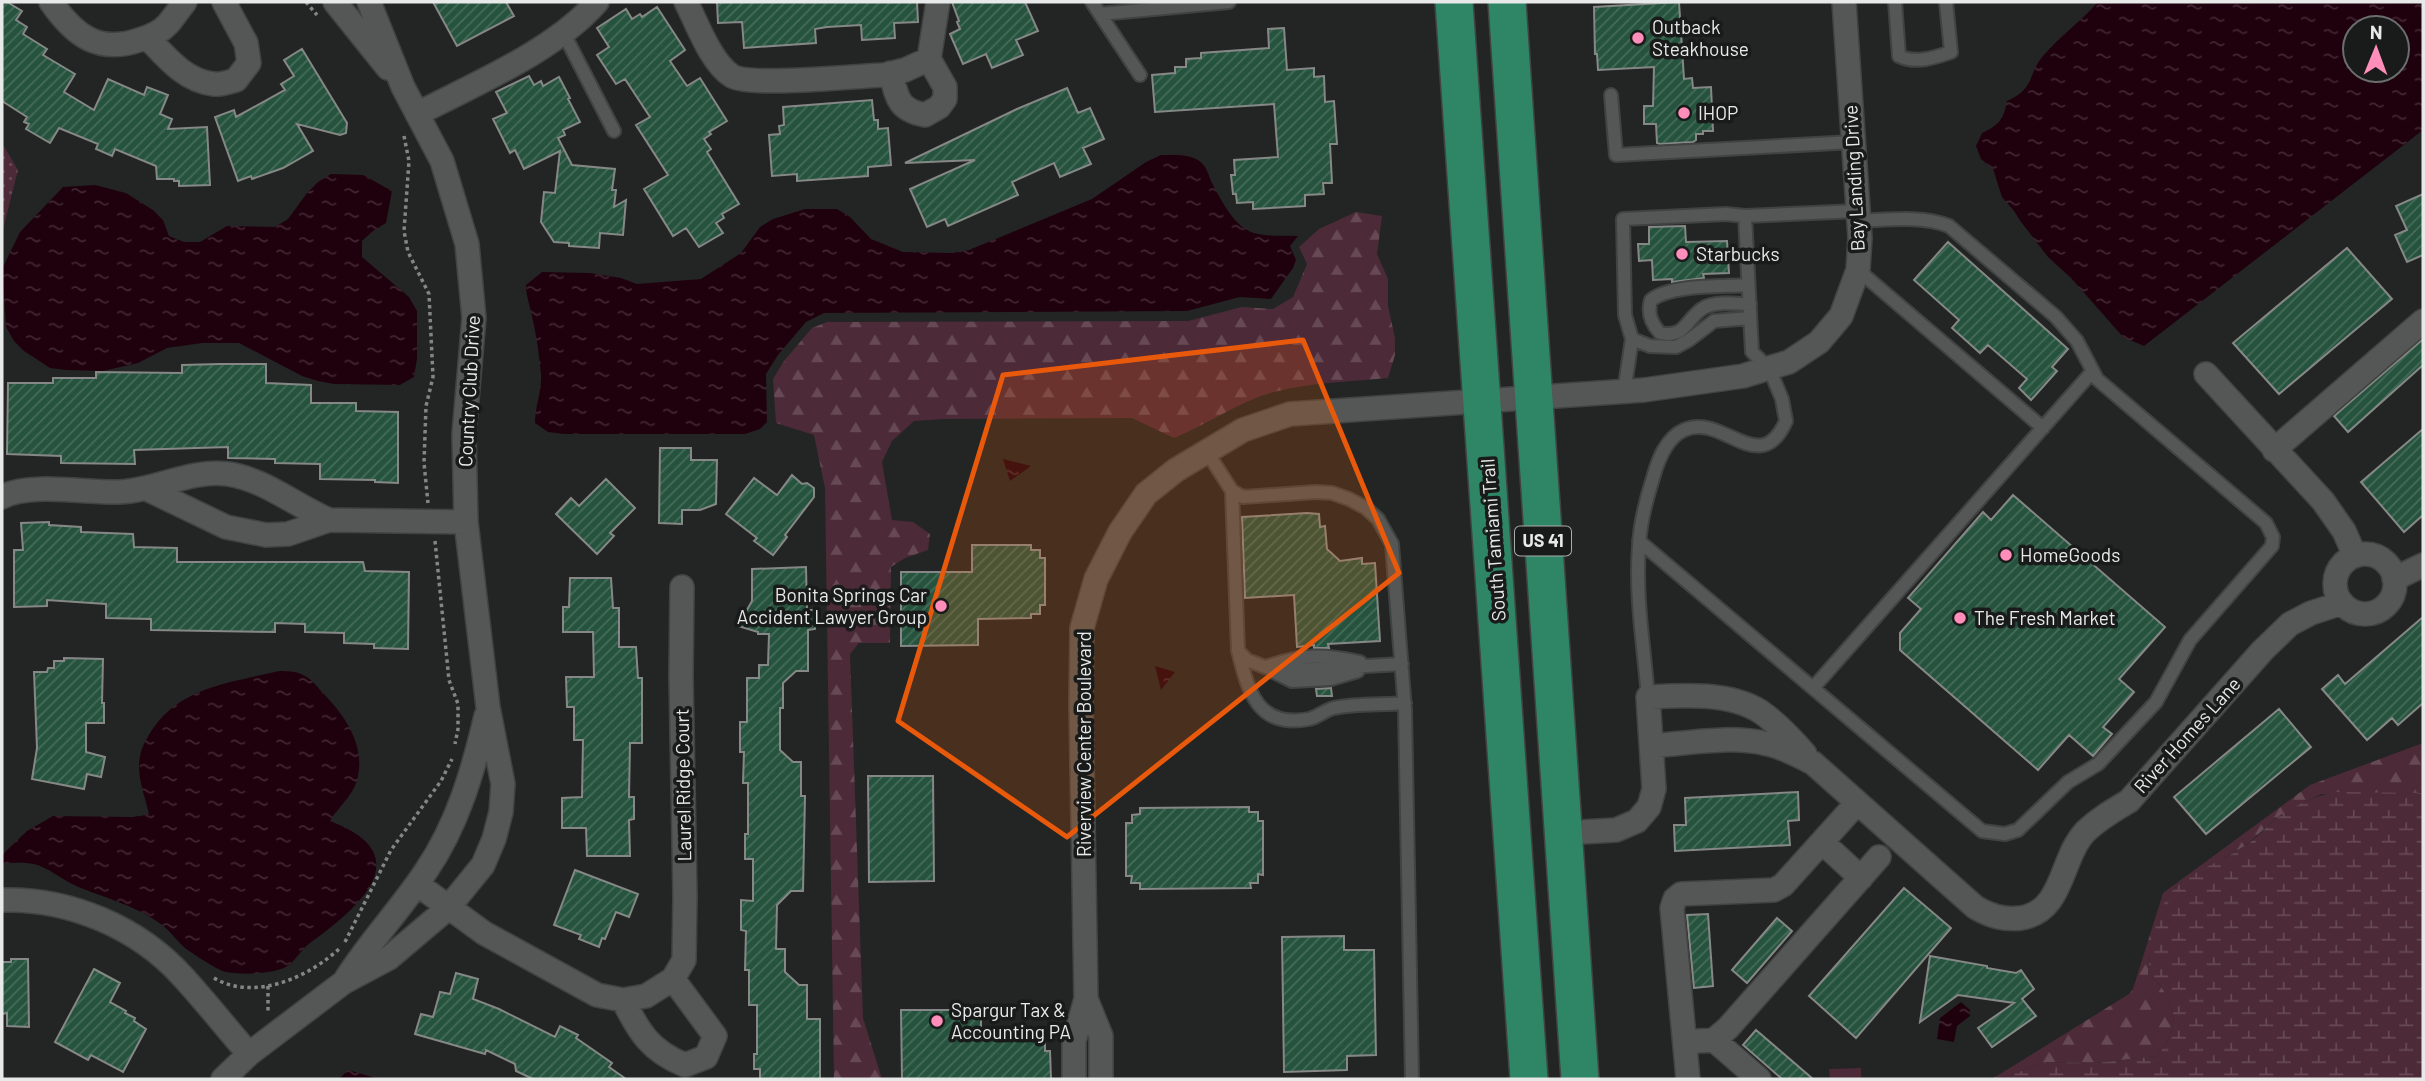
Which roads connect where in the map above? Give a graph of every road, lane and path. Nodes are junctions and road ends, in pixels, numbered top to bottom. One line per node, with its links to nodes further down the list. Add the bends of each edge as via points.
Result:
1 (51, 2): 20 (street, via 81,35 101,45 122,46)
2 (185, 2): 20 (street, via 167,26)
3 (223, 2): 20 (street, via 246,43 249,63 236,80 215,84 194,78 175,67)
4 (306, 2): 18 (path)
5 (335, 2): 24 (street, Country Club Drive)
6 (369, 2): 24 (street, Country Club Drive)
7 (597, 2): 19 (street)
8 (686, 2): 22 (street, via 716,61 732,76 753,81)
9 (938, 2): 21 (street)
10 (1092, 2): 17 (lane)
11 (1228, 2): 17 (lane)
12 (1454, 2): 42 (main road, South Tamiami Trail / US 41)
13 (1507, 2): 41 (main road, US 41)
14 (1844, 2): 28 (street, Bay Landing Drive)
15 (1895, 2): 16 (lane, via 1899,56 1909,61 1951,52)
16 (1946, 2)
17 (1100, 14): 23 (lane)
18 (324, 23)
19 (563, 32): 26 (street); 27 (lane)
20 (148, 37)
21 (929, 59): 22 (street); 22 (street, via 945,87 945,99 925,116 902,107)
22 (891, 73)
23 (1140, 75)
24 (403, 87): 26 (street, Country Club Drive)
25 (1611, 95): 28 (lane, via 1615,155)
26 (410, 122): 49 (path, via 404,231 408,252 429,294 433,377 426,406 424,463); 51 (street, Country Club Drive, via 433,141 450,180 467,244 473,341 463,455)
27 (614, 131)
28 (1853, 142): 30 (street, Bay Landing Drive)
29 (1745, 216): 30 (lane); 32 (lane); 36 (lane, via 1623,219 1625,315)
30 (1858, 216): 31 (street, Bay Landing Drive); 38 (lane, via 1935,220 1949,226 2056,317 2077,341)
31 (1858, 270): 37 (street, Bay Landing Drive, via 1840,316 1819,342); 43 (lane)
32 (1748, 285): 33 (lane); 33 (lane, via 1671,291 1651,300 1649,314 1660,333 1670,335 1709,306)
33 (1749, 304): 34 (lane)
34 (1751, 318): 36 (lane, via 1714,321 1676,348); 37 (lane, via 1752,352)
35 (2423, 321): 44 (street)
36 (1632, 339): 40 (lane)
37 (1769, 368): 40 (street, Bay Landing Drive, via 1743,376); 53 (lane, via 1785,410 1781,431 1765,445 1739,443 1707,426 1682,431 1668,443 1657,463)
38 (2092, 372): 43 (lane); 61 (lane, via 2266,523 2273,537 2272,546 2190,640 2156,702 2098,764 2068,782 2018,830 2005,834 1982,831)
39 (2206, 374): 44 (street)
40 (1624, 392): 41 (street, Bay Landing Drive)
41 (1533, 399): 42 (street, Riverview Center Boulevard); 68 (main road, US 41)
42 (1483, 402): 45 (street, Riverview Center Boulevard, via 1290,414 1243,430); 87 (main road, South Tamiami Trail / US 41)
43 (2043, 428): 61 (lane)
44 (2274, 450): 54 (street, via 2323,501)
45 (1207, 452): 47 (lane); 78 (street, Riverview Center Boulevard, via 1146,494 1096,579 1082,628)
46 (145, 488): 48 (street, via 120,492 28,490); 50 (street, via 245,532 288,534); 50 (street, via 187,475 230,475)
47 (1232, 491): 59 (lane); 60 (lane, via 1242,497 1332,494 1366,508 1378,519 1392,544)
48 (2, 497)
49 (429, 511)
50 (329, 520): 51 (street)
51 (466, 522): 64 (street, Country Club Drive)
52 (435, 540): 77 (path, via 449,680 458,704 453,755 441,780 391,850 342,946 323,964)
53 (1639, 541): 61 (lane); 62 (lane)
54 (2355, 556): 56 (street, via 2381,558); 58 (street, via 2340,566 2336,575 2336,594)
55 (2423, 565): 56 (street)
56 (2395, 579): 58 (street, via 2392,596 2378,610 2360,613)
57 (681, 587): 75 (street, Laurel Ridge Court, via 684,960)
58 (2342, 603): 67 (street, River Homes Lane, via 2291,624 2263,650 2129,800 2084,833 2048,905 2033,916 1994,918 1975,907)
59 (1238, 650): 60 (lane, via 1247,660 1265,667 1294,670); 63 (lane, via 1254,697 1275,719 1293,722 1334,708)
60 (1402, 664): 63 (lane)
61 (1813, 688)
62 (1648, 697): 65 (street); 66 (street, via 1715,697 1758,710)
63 (1405, 703): 86 (lane)
64 (488, 706): 72 (street, Country Club Drive, via 472,776 448,834); 74 (street, Country Club Drive, via 503,784 501,812 483,865)
65 (1652, 746): 66 (street, River Homes Lane, via 1742,741 1768,744); 68 (street, via 1654,789 1649,807 1637,821 1616,830)
66 (1813, 763): 67 (street, River Homes Lane)
67 (1857, 803): 69 (street)
68 (1563, 834): 88 (main road, US 41)
69 (1822, 842): 71 (street); 81 (street, via 1774,890 1681,894 1675,899 1672,908)
70 (1879, 857): 71 (street)
71 (1861, 878): 80 (street)
72 (417, 884): 74 (street); 76 (street, Country Club Drive)
73 (2, 900): 82 (street, via 64,906 148,945 183,976)
74 (448, 908): 76 (street, Country Club Drive, via 390,958); 79 (street, via 597,995)
75 (673, 979): 79 (street, via 646,996); 79 (street, via 715,1036 706,1057 685,1065 666,1057 648,1042)
76 (344, 982): 82 (street, Country Club Drive)
77 (268, 986)
78 (1086, 999): 84 (street, Riverview Center Boulevard, via 1074,1041); 85 (street, Riverview Center Boulevard, via 1101,1036)
79 (623, 1000)
80 (1714, 1040): 81 (street); 90 (street)
81 (1685, 1042): 89 (street)
82 (249, 1055): 83 (street, Country Club Drive)
83 (223, 1079)
84 (1074, 1079)
85 (1101, 1079)
86 (1412, 1079)
87 (1529, 1079)
88 (1580, 1079)
89 (1688, 1079)
90 (1759, 1079)

